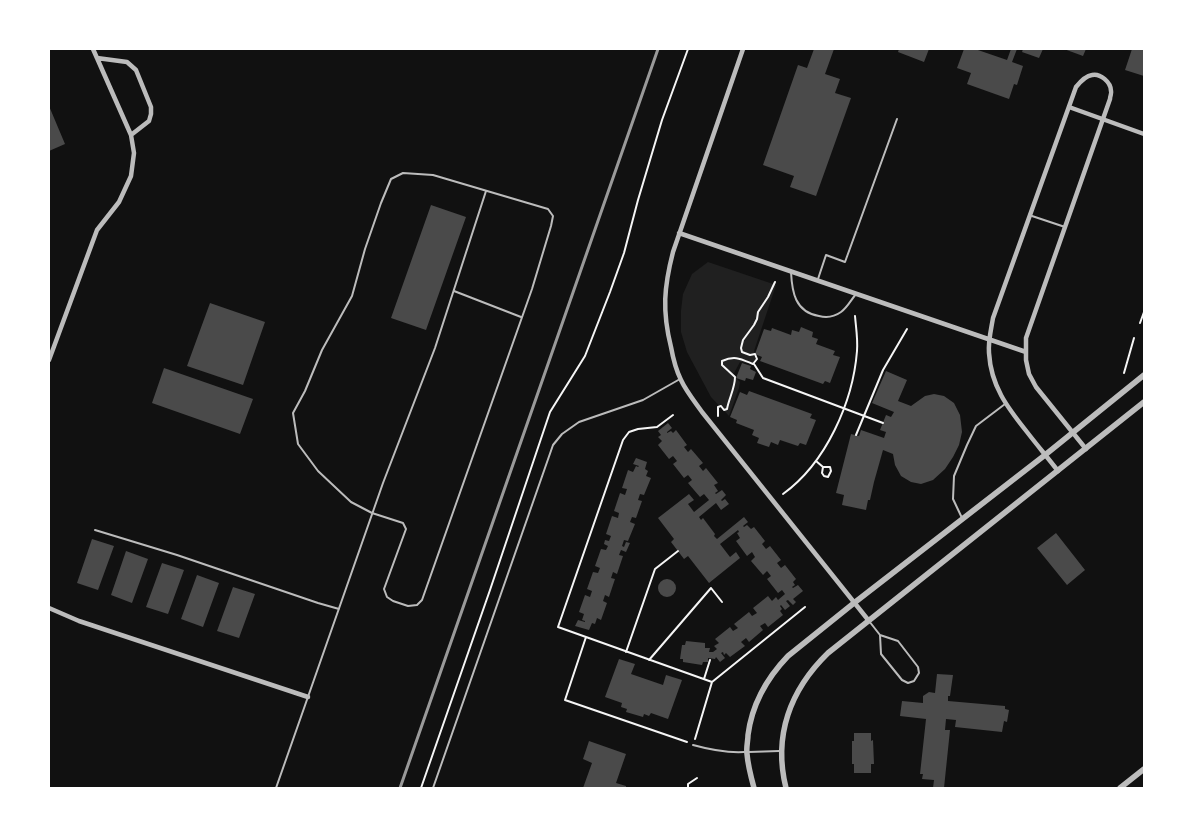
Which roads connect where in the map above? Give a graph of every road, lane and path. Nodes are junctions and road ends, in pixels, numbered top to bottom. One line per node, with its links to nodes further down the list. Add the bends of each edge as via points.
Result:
1 (94, 49): 4 (street)
2 (688, 49): 71 (path, via 662,120 613,284 585,356 550,412)
3 (743, 49): 13 (street)
4 (97, 58): 9 (street); 9 (street, via 127,62 136,70 151,114 149,121)
5 (1069, 107): 7 (street); 7 (street, via 1076,87 1083,79 1097,74 1109,83 1112,90); 11 (street)
6 (897, 119): 15 (lane, via 845,262 826,255)
7 (1103, 120): 8 (street); 12 (street)
8 (1144, 134)
9 (131, 135): 27 (street, via 134,153 131,176 119,202 97,230)
10 (486, 190): 17 (lane); 21 (lane, via 548,209 553,216); 47 (lane, via 433,175 403,173 391,179 365,249 352,296 293,413 298,444 318,471 351,502)
11 (1030, 215): 12 (lane); 25 (street, via 992,318)
12 (1065, 227): 26 (street, via 1026,338)
13 (679, 233): 14 (street); 31 (street, via 668,272 664,312)
14 (791, 272): 15 (street); 18 (lane, via 792,290 798,304 811,315 827,318 842,312)
15 (818, 281): 18 (street)
16 (775, 282): 28 (path, via 743,340 742,352 755,354 758,360)
17 (454, 291): 21 (lane); 47 (lane)
18 (856, 294): 25 (street)
19 (1144, 312): 22 (path)
20 (855, 316): 34 (path, via 857,351)
21 (522, 317): 47 (lane, via 422,600 417,605 393,601 387,597 384,588 406,530 403,523)
22 (1140, 323)
23 (907, 329): 37 (path, via 882,370)
24 (1134, 338): 29 (path)
25 (989, 340): 26 (street); 33 (street, via 992,375)
26 (1026, 352): 39 (street, via 1029,374 1036,387)
27 (49, 360)
28 (753, 364): 34 (path, via 763,378); 36 (path, via 740,358 722,361 722,365 735,377 735,386 727,409 718,407)
29 (1124, 372)
30 (1144, 375): 39 (street)
31 (680, 379): 52 (street, via 702,412); 72 (lane, via 643,400 579,422 553,445)
32 (1144, 402): 41 (street)
33 (1005, 404): 42 (street); 48 (lane, via 976,426 954,476 952,499)
34 (844, 409): 37 (path); 43 (path)
35 (672, 414): 58 (path, via 656,427 629,432 623,440 558,628)
36 (718, 416)
37 (864, 417): 38 (path); 40 (path)
38 (883, 423)
39 (1072, 432): 41 (street); 42 (street)
40 (856, 435)
41 (1086, 449): 45 (street)
42 (1045, 455): 45 (street); 48 (street)
43 (816, 461): 44 (path); 46 (path)
44 (823, 467)
45 (1058, 471): 56 (street)
46 (783, 494)
47 (372, 513): 55 (lane)
48 (962, 519): 52 (street)
49 (95, 530): 55 (lane)
50 (678, 551): 59 (path, via 655,569)
51 (722, 602): 60 (path, via 711,588)
52 (854, 603): 56 (street); 67 (street, via 788,656 770,676 753,711)
53 (805, 607): 63 (path)
54 (49, 608): 64 (street, via 79,621)
55 (339, 608): 64 (lane)
56 (869, 621): 57 (lane); 66 (street, via 823,658 801,685 787,716)
57 (880, 635): 57 (lane, via 881,654 902,680 908,683 914,680 919,673 918,667 898,641)
58 (586, 638): 59 (path); 65 (path, via 565,700)
59 (626, 652): 60 (path)
60 (649, 660): 62 (path)
61 (710, 660): 62 (path)
62 (704, 679): 63 (path)
63 (712, 682): 65 (path)
64 (308, 697): 70 (lane)
65 (693, 745): 67 (lane, via 729,753)
66 (782, 751): 67 (lane); 75 (street)
67 (747, 752): 74 (street)
68 (1144, 769): 76 (street)
69 (697, 778): 73 (path, via 688,784)
70 (276, 788)
71 (421, 788)
72 (433, 788)
73 (688, 788)
74 (754, 788)
75 (786, 788)
76 (1120, 788)

